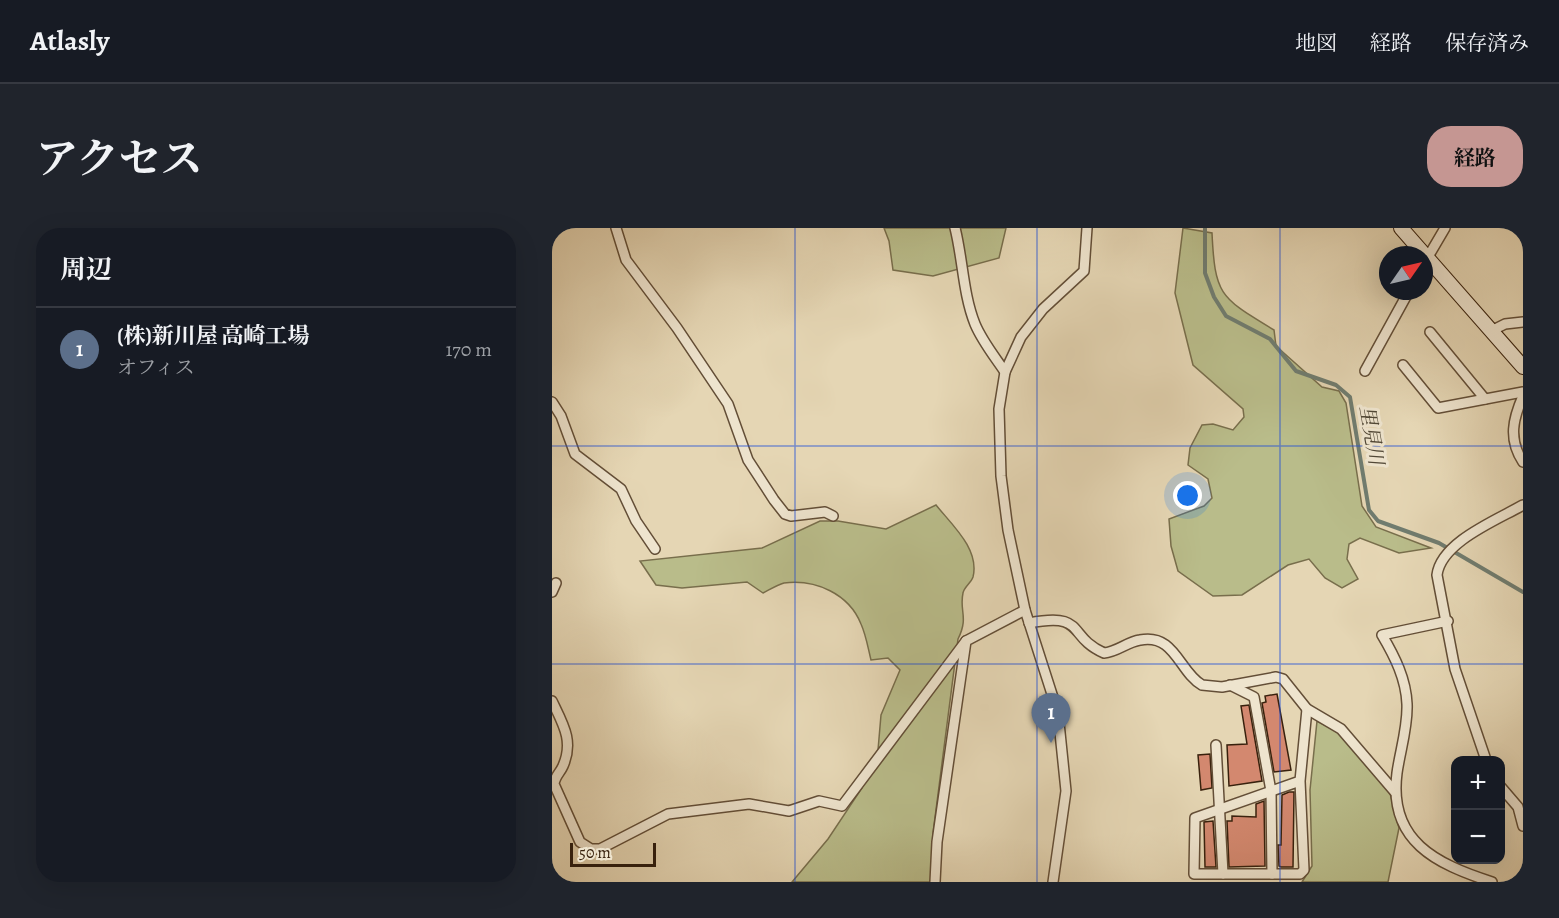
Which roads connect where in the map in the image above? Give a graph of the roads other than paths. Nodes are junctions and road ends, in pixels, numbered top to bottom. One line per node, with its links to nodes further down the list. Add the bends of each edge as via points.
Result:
1 (616, 228): 22 (street, via 626,260 728,404 748,460 774,500 791,516 825,512)
2 (955, 228): 16 (street, via 967,299 976,326)
3 (1087, 228): 16 (street, via 1084,271 1030,323)
4 (1401, 228): 6 (main road)
5 (1445, 228): 7 (street)
6 (1415, 246)
7 (1433, 248)
8 (1433, 267): 11 (main road)
9 (1404, 300): 15 (street)
10 (1523, 322): 11 (street)
11 (1493, 330): 14 (main road)
12 (1430, 332): 18 (street)
13 (1403, 365): 18 (street, via 1438,408)
14 (1523, 367)
15 (1365, 371)
16 (1005, 372): 24 (street, via 999,409 1001,476)
17 (1523, 394): 18 (street); 20 (street, via 1513,420 1514,443)
18 (1485, 399)
19 (552, 402): 23 (street, via 575,454 621,489)
20 (1523, 462)
21 (1523, 505): 25 (street, via 1457,543 1443,558 1437,575)
22 (833, 516)
23 (655, 549)
24 (1025, 610): 26 (street); 27 (street)
25 (1448, 621): 32 (street, via 1455,669); 35 (street, via 1382,635 1400,670 1407,704)
26 (1029, 623): 28 (street, via 1056,618 1072,624 1096,650 1104,653 1132,642 1155,639 1176,653 1198,683); 42 (street, via 1058,713 1066,791)
27 (966, 641): 29 (street, via 842,806 819,801 789,811 749,804 668,814 600,849 585,847 580,842 554,784 568,739); 41 (street)
28 (1230, 686): 30 (street, via 1283,679); 34 (street, via 1254,697)
29 (552, 701)
30 (1307, 709): 33 (street); 35 (street, via 1341,729)
31 (1216, 745): 37 (street)
32 (1485, 756)
33 (1300, 781): 34 (street); 40 (street, via 1304,870 1300,874)
34 (1271, 791): 37 (street); 40 (street)
35 (1395, 792): 43 (street, via 1397,812 1410,836 1443,864)
36 (1505, 792): 38 (street, via 1518,807)
37 (1220, 809): 39 (street); 39 (street, via 1195,818 1194,874)
38 (1523, 826)
39 (1222, 874): 40 (street)
40 (1272, 874)
41 (935, 882)
42 (1053, 882)
43 (1492, 882)

